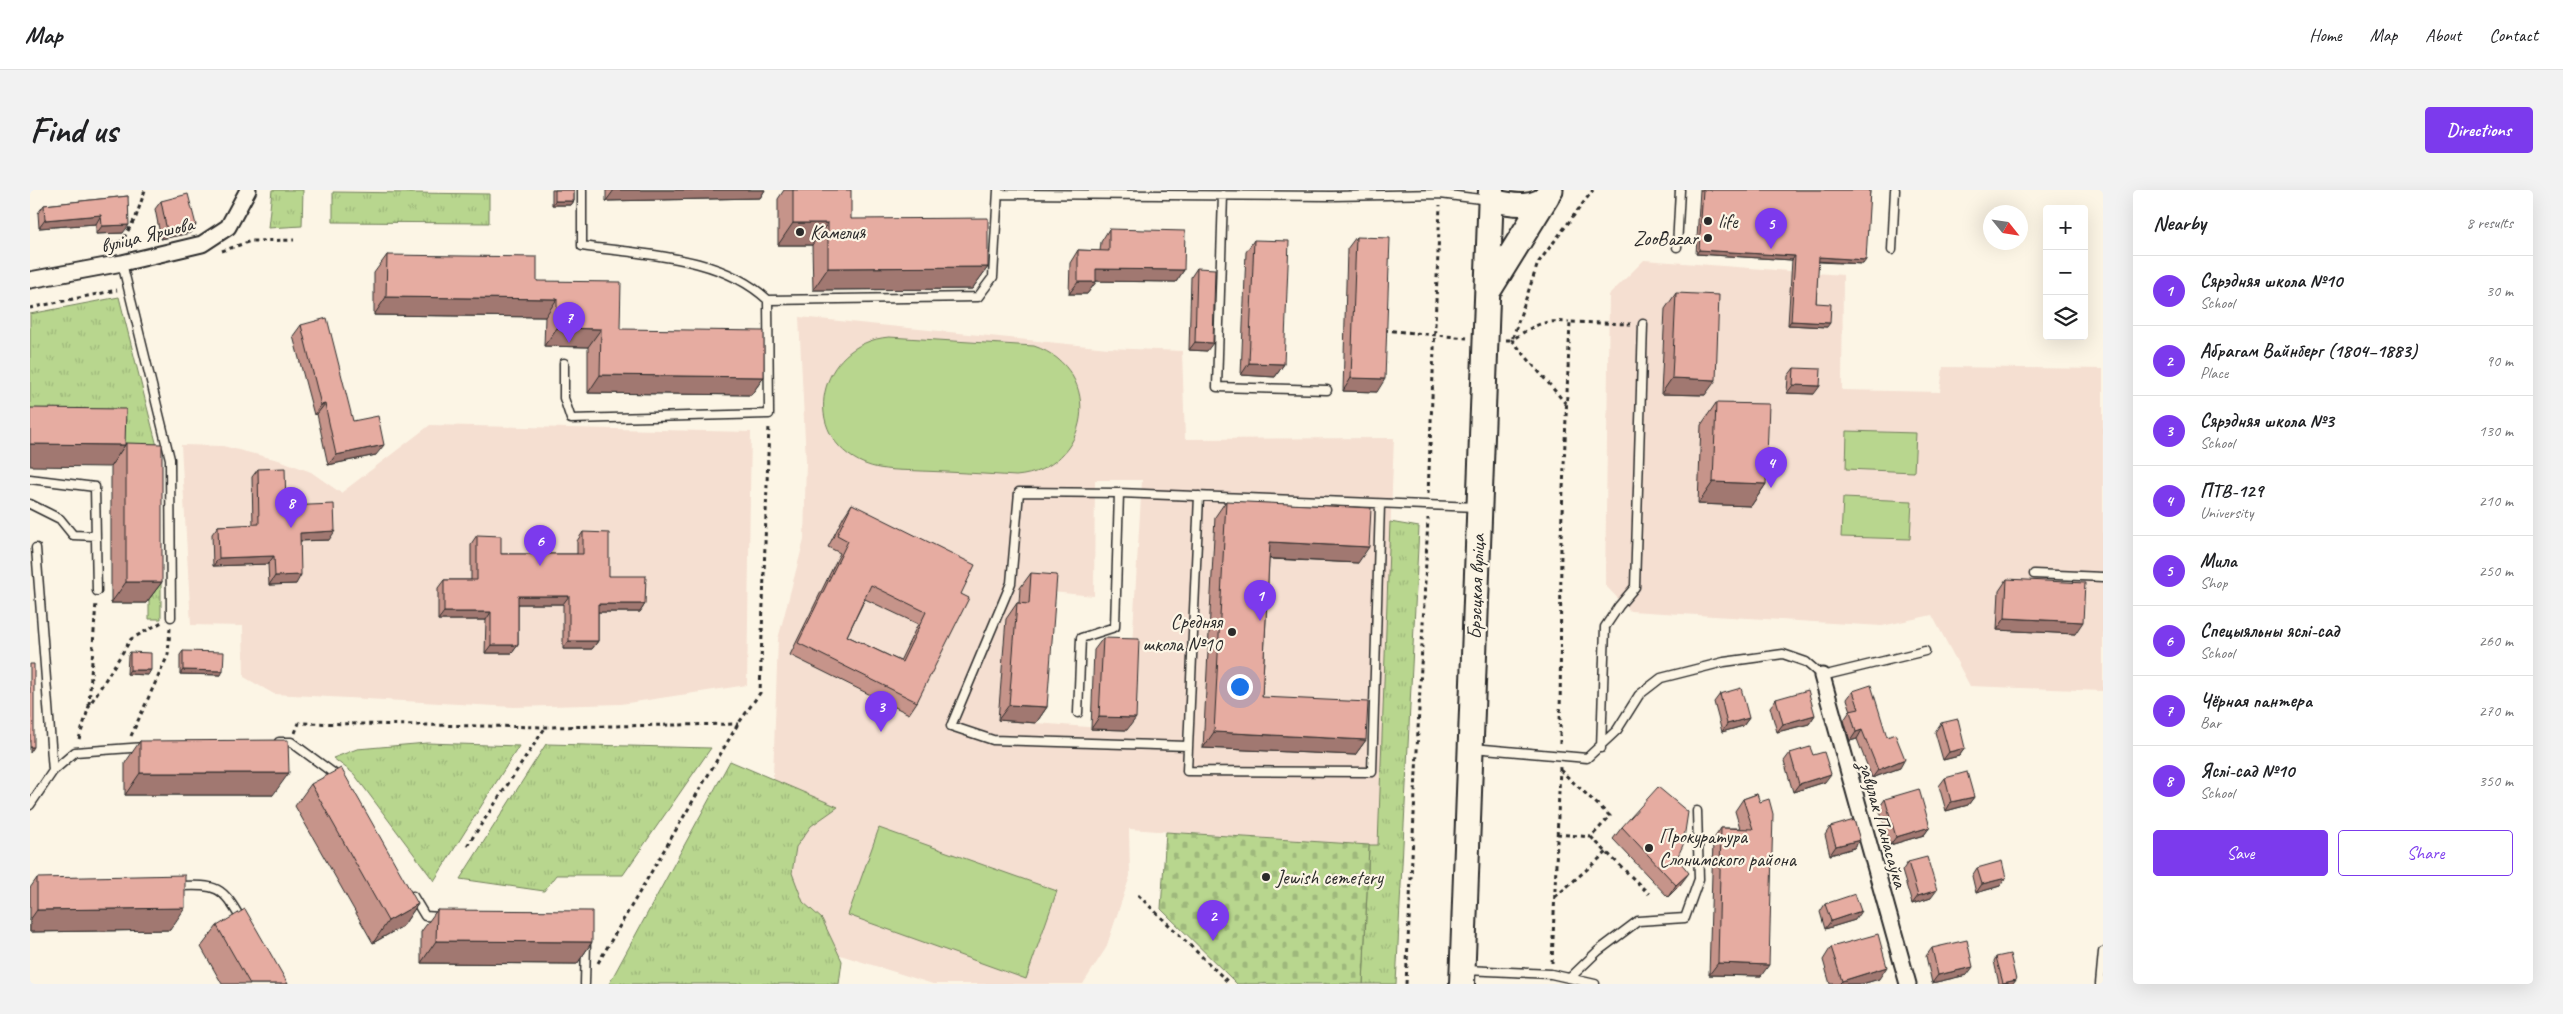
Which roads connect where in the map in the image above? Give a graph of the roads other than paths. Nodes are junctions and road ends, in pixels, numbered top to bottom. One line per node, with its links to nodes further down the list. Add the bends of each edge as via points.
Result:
1 (248, 190): 13 (street, вуліца Яршова, via 228,227 202,244)
2 (582, 190): 16 (lane, via 582,246 704,264 753,286)
3 (1680, 190): 11 (lane)
4 (1895, 190): 12 (lane)
5 (998, 192): 6 (lane); 16 (lane, via 993,278 978,297)
6 (1065, 192): 9 (lane)
7 (1332, 193): 9 (lane); 10 (lane)
8 (1550, 193): 10 (main road, via 1527,204 1514,206); 15 (main road)
9 (1223, 195): 19 (lane, via 1217,387)
10 (1491, 195): 15 (main road, Брэсцкая вуліца)
11 (1677, 248)
12 (1892, 250)
13 (117, 264): 14 (street, вуліца Яршова); 31 (lane, via 170,459)
14 (30, 280)
15 (1488, 292): 25 (main road, Брэсцкая вуліца)
16 (768, 300): 18 (lane, via 769,414 571,419 564,398)
17 (1643, 324): 39 (lane, via 1635,587 1605,627)
18 (564, 363)
19 (1327, 390)
20 (30, 479): 26 (lane, via 95,487)
21 (1119, 493): 22 (lane); 34 (lane, via 1115,628 1081,638); 37 (lane, via 1019,492 1011,583 950,726 993,740)
22 (1199, 496): 24 (lane); 37 (lane)
23 (30, 504): 26 (lane, via 60,519 73,535)
24 (1380, 504): 25 (lane); 37 (lane, via 1372,772 1187,771)
25 (1480, 507): 38 (main road, Брэсцкая вуліца)
26 (96, 536): 30 (lane)
27 (36, 548): 40 (lane)
28 (2034, 574): 29 (lane)
29 (2103, 577)
30 (97, 591)
31 (171, 617)
32 (1924, 651): 33 (lane)
33 (1822, 676): 39 (lane, via 1806,662 1783,654 1724,662 1661,678 1639,695 1617,730); 54 (street, завулак Панасаўка)
34 (1078, 713)
35 (272, 742): 41 (lane, via 291,742 343,780)
36 (155, 746): 40 (lane, via 75,752)
37 (1188, 746)
38 (1470, 748): 39 (lane, via 1587,758); 50 (main road, Брэсцкая вуліца)
39 (1601, 748)
40 (53, 771): 42 (lane)
41 (348, 789)
42 (30, 805)
43 (1697, 812): 51 (lane, via 1699,879 1685,918 1638,921 1598,951)
44 (170, 886): 47 (lane, via 210,885 227,895)
45 (410, 891): 46 (lane, via 425,916)
46 (454, 918)
47 (245, 928)
48 (586, 932): 52 (lane)
49 (2103, 952): 55 (lane)
50 (1462, 977): 51 (lane, via 1551,974)
51 (1571, 977): 53 (lane)
52 (585, 984)
53 (1595, 984)
54 (1908, 984)
55 (2100, 984)

